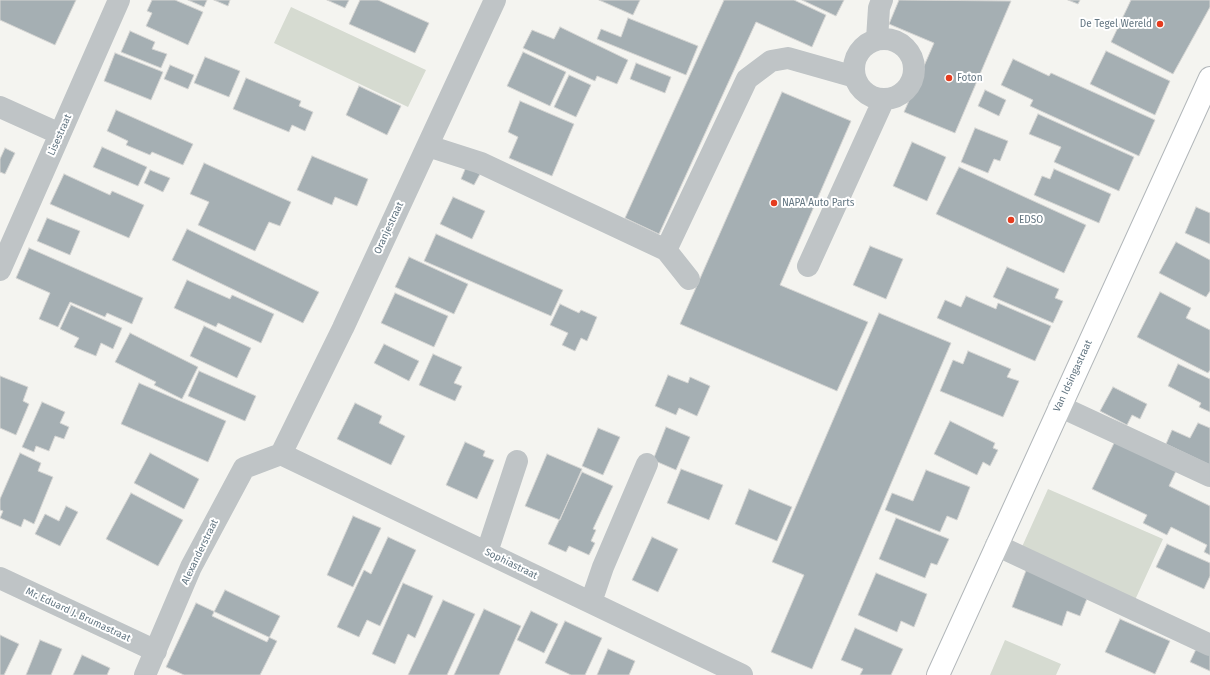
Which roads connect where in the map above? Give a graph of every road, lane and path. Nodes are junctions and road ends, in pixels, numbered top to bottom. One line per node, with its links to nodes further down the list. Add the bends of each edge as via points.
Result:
1 (119, 0): 9 (street, Lisestraat)
2 (495, 0): 10 (street, Oranjestraat)
3 (882, 0): 4 (street)
4 (877, 39): 5 (street, via 860,49 855,58); 7 (street, via 887,38 906,47 915,65 910,85 903,93 894,98)
5 (855, 77): 7 (street, via 866,93 874,98); 11 (street, via 788,58 771,61 747,79)
6 (1210, 78): 15 (main road, Van Idsingastraat)
7 (884, 99): 12 (street)
8 (0, 107): 9 (street)
9 (60, 134): 13 (street, Lisestraat)
10 (428, 146): 11 (street, via 481,163); 16 (street, Oranjestraat)
11 (666, 250): 14 (street)
12 (808, 266)
13 (0, 270)
14 (689, 279)
15 (1059, 406): 19 (street); 20 (main road, Van Idsingastraat)
16 (281, 454): 21 (street, Sophiastraat); 25 (street, Alexanderstraat, via 244,468 191,567)
17 (517, 461): 21 (street)
18 (647, 464): 23 (street, via 603,567)
19 (1210, 476)
20 (996, 545): 24 (street); 28 (main road, Van Idsingastraat)
21 (487, 552): 23 (street, Sophiastraat)
22 (0, 578): 25 (street, Mr. Eduard J. Brumastraat)
23 (591, 602): 27 (street, Sophiastraat)
24 (1210, 645)
25 (156, 651): 26 (street, Alexanderstraat)
26 (145, 675)
27 (742, 675)
28 (938, 675)

